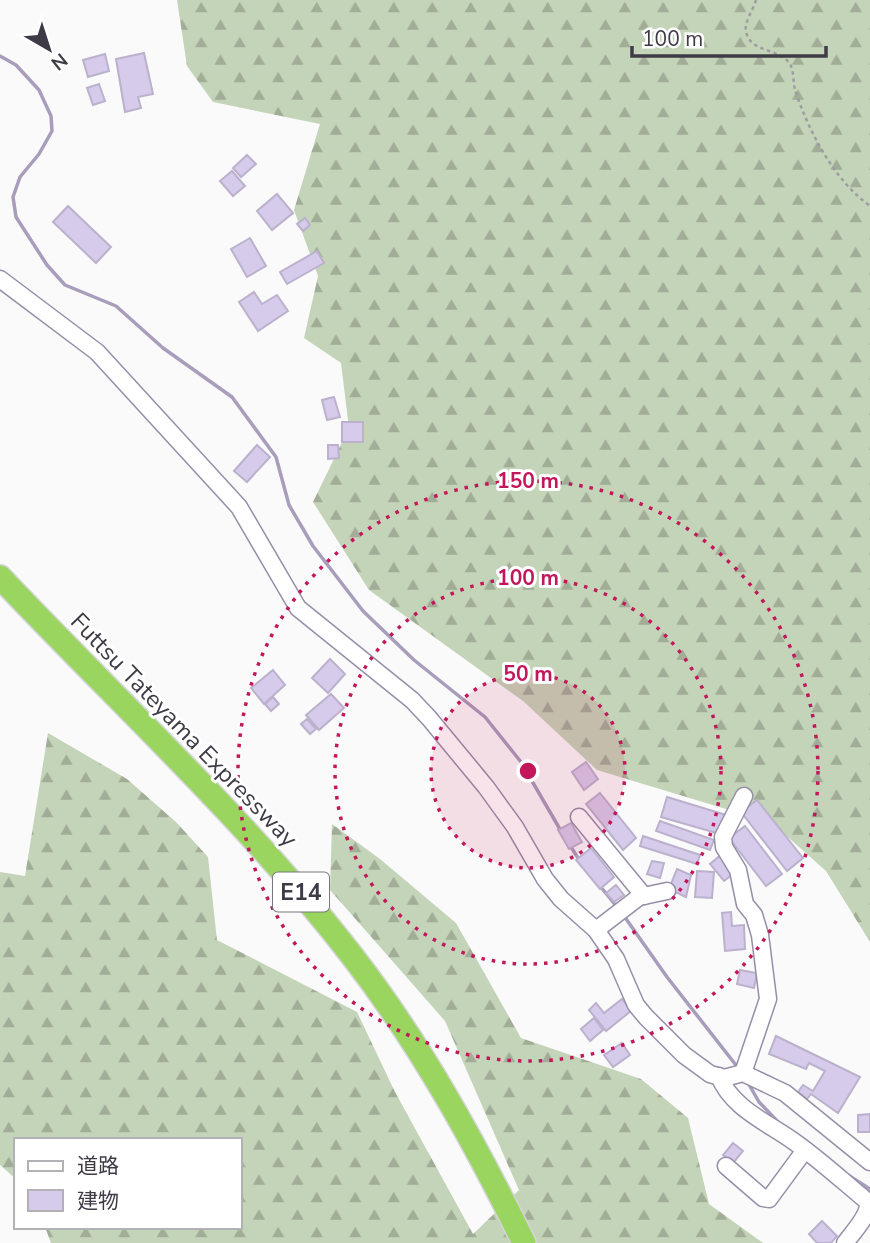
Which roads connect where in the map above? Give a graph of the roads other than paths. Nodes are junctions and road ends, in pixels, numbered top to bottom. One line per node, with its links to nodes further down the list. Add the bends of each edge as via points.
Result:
1 (0, 279): 7 (street, via 74,331 150,408 239,507 298,608 429,718 494,797 545,879)
2 (0, 577): 13 (highway, Futtsu Tateyama Expressway / E14, via 246,830 354,958 469,1134)
3 (744, 796): 8 (street, via 723,837 724,847 738,870 745,904 760,935 768,999)
4 (579, 817): 6 (street)
5 (667, 891): 6 (street)
6 (644, 896): 7 (street)
7 (596, 930): 9 (street, via 616,959 636,1006 684,1055)
8 (743, 1073): 9 (street); 11 (street, via 785,1093)
9 (719, 1076): 10 (street, via 739,1104)
10 (805, 1150): 12 (street, via 769,1199); 14 (street, via 870,1205)
11 (870, 1162)
12 (726, 1166)
13 (524, 1243)
14 (845, 1243)

